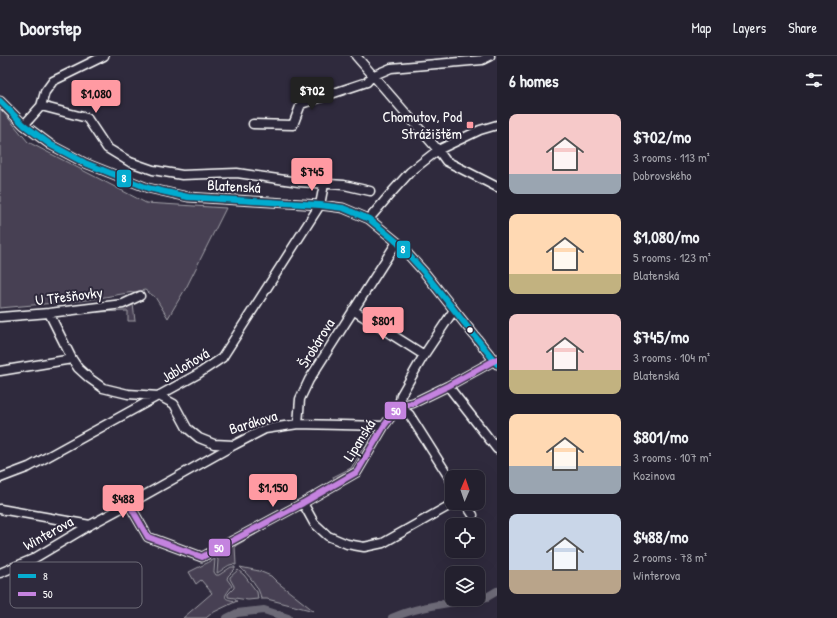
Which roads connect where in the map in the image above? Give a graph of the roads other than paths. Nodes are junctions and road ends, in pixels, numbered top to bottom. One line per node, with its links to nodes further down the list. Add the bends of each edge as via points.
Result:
1 (104, 56): 6 (street, via 53,81 45,92)
2 (356, 56): 4 (street)
3 (490, 56): 4 (street, via 482,60 391,68)
4 (372, 76): 7 (street, via 367,82 301,104 293,125); 10 (street)
5 (0, 101): 8 (street, Blatenská)
6 (41, 106): 8 (street); 11 (street, via 87,118 107,148 130,162 153,170 182,174 238,173)
7 (253, 124)
8 (24, 125): 14 (street, Blatenská, via 51,145 86,163 148,188 188,197)
9 (497, 125): 10 (street, via 480,130)
10 (438, 150): 12 (street, via 446,161); 15 (street, via 410,172)
11 (324, 184): 13 (street, via 344,185); 14 (street)
12 (497, 187)
13 (370, 191)
14 (320, 205): 15 (street, Blatenská, via 343,208); 27 (street, Jabloňová, via 222,358)
15 (369, 219): 16 (street, Blatenská)
16 (398, 242): 18 (street, Šrobárova); 19 (street, Blatenská)
17 (140, 296): 20 (street, U Třešňovky, via 122,304)
18 (353, 310): 22 (street); 29 (street, Šrobárova, via 309,380 300,399)
19 (454, 310): 22 (street, Lipanská); 24 (street, Blatenská)
20 (49, 313): 21 (street, U Třešňovky); 23 (street, Barákova)
21 (0, 317)
22 (424, 355): 28 (street, Lipanská, via 401,395)
23 (72, 359): 25 (street); 27 (street, Barákova, via 78,368 103,388 128,394)
24 (496, 362): 26 (street)
25 (0, 370)
26 (448, 386): 28 (street, via 413,403); 32 (street)
27 (159, 396): 31 (street, Barákova, via 174,404 187,428 199,438 214,444); 34 (street, Jabloňová, via 29,468)
28 (399, 406): 30 (street, Lipanská); 33 (street, via 409,414)
29 (298, 424): 30 (street, Barákova); 31 (street, Barákova, via 265,430)
30 (384, 426): 35 (street, Lipanská, via 357,472)
31 (234, 444): 36 (street, Winterova)
32 (497, 448)
33 (445, 471)
34 (0, 478)
35 (303, 503): 36 (street, Lipanská, via 202,557 148,537); 37 (street, via 314,523 328,536 347,544 364,547 383,543)
36 (130, 504): 41 (street, Winterova)
37 (445, 508)
38 (0, 509): 41 (street)
39 (470, 510): 40 (street)
40 (473, 515)
41 (90, 525): 42 (street, Winterova)
42 (24, 562)
43 (10, 568): 44 (street, Winterova)
44 (0, 573)

